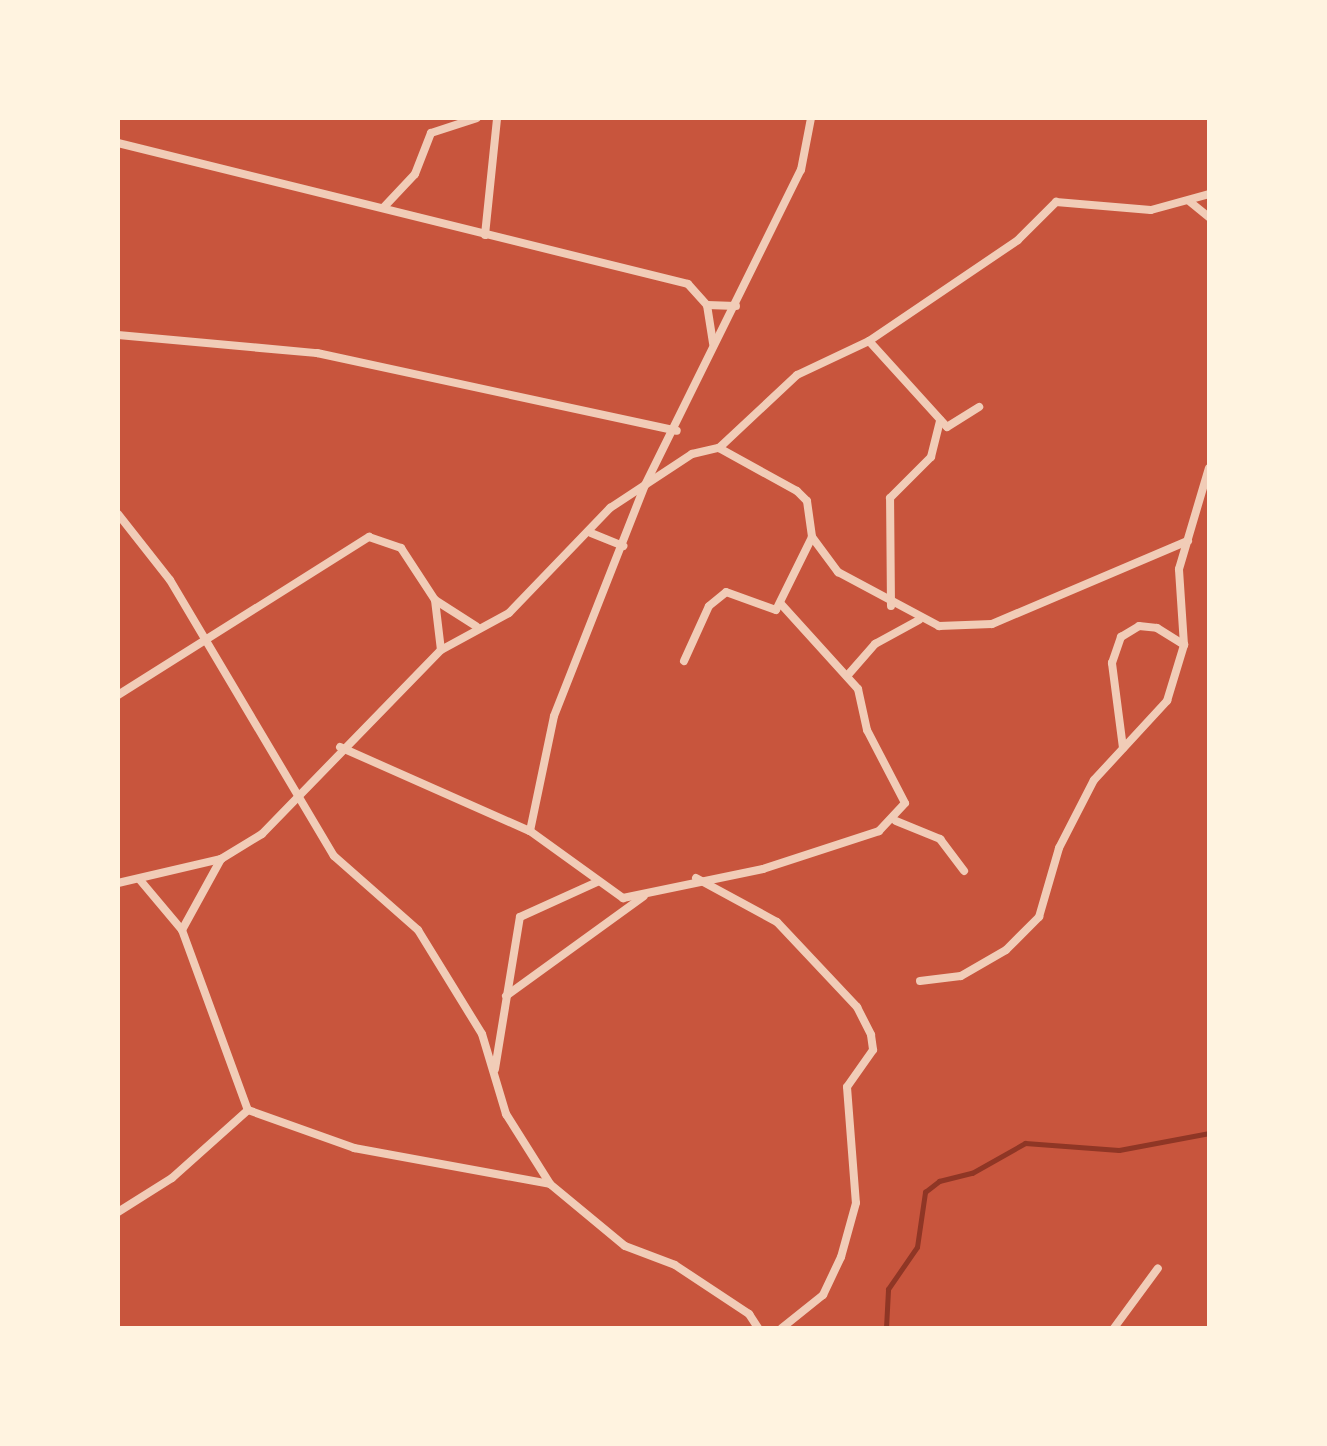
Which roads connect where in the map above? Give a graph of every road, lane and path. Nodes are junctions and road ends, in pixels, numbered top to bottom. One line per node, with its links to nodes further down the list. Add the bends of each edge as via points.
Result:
1 (477, 118): 7 (street, via 431,133 415,174)
2 (497, 118): 9 (street)
3 (811, 118): 11 (street, via 801,170)
4 (118, 143): 7 (street)
5 (1209, 194): 6 (street)
6 (1189, 201): 8 (street); 13 (street, via 1151,210 1056,202 1018,240)
7 (384, 207): 9 (street)
8 (1209, 217)
9 (485, 235): 10 (street, via 688,284)
10 (707, 305): 11 (street); 14 (street)
11 (736, 306): 14 (street)
12 (118, 335): 17 (street, via 317,353)
13 (869, 341): 16 (street); 18 (street, via 797,375)
14 (713, 345): 17 (street)
15 (979, 407): 16 (street, via 954,428)
16 (940, 420): 28 (street, via 931,457 890,498)
17 (677, 431): 20 (street)
18 (719, 448): 20 (street, via 668,465); 23 (street, via 804,496)
19 (1209, 468): 24 (street)
20 (645, 485): 22 (street, via 610,508); 25 (street)
21 (118, 514): 31 (street)
22 (591, 533): 25 (street); 30 (street, via 509,613)
23 (812, 537): 27 (street); 28 (street, via 838,572)
24 (1188, 541): 29 (street, via 992,624 969,629); 32 (street, via 1179,569)
25 (623, 546): 41 (street, via 554,716)
26 (435, 600): 30 (street); 31 (street, via 401,548 369,537); 33 (street)
27 (781, 604): 34 (street, via 770,611 735,593 717,596); 35 (street)
28 (891, 606): 29 (street)
29 (919, 620): 35 (street, via 875,644)
30 (476, 626): 33 (street)
31 (208, 641): 36 (street); 39 (street)
32 (1184, 645): 38 (street, via 1167,701); 38 (street, via 1157,628 1139,626 1121,637 1112,663)
33 (441, 650): 37 (street)
34 (684, 661)
35 (847, 676): 40 (street, via 905,803)
36 (118, 695)
37 (340, 747): 39 (street); 41 (street)
38 (1123, 748): 50 (street, via 1070,823 1039,917 1006,950 961,976)
39 (297, 804): 42 (street); 52 (street, via 334,856 418,930 482,1034)
40 (896, 821): 43 (street, via 940,839); 44 (street, via 763,869)
41 (530, 831): 46 (street)
42 (221, 859): 45 (street); 49 (street)
43 (964, 871)
44 (695, 878): 48 (street); 58 (street, via 777,922 857,1007 871,1035 873,1050 847,1087 856,1203 841,1257 823,1295)
45 (140, 880): 47 (street); 49 (street)
46 (597, 882): 48 (street, via 623,898); 51 (street, via 520,917)
47 (118, 883)
48 (644, 896): 51 (street)
49 (182, 930): 53 (street)
50 (920, 981)
51 (506, 996): 52 (street)
52 (494, 1074): 54 (street, via 506,1114)
53 (248, 1110): 54 (street, via 354,1148); 55 (street, via 172,1178)
54 (550, 1184): 57 (street, via 625,1246 675,1265 749,1314)
55 (118, 1212)
56 (1158, 1268): 59 (street)
57 (758, 1328)
58 (782, 1328)
59 (1114, 1328)

